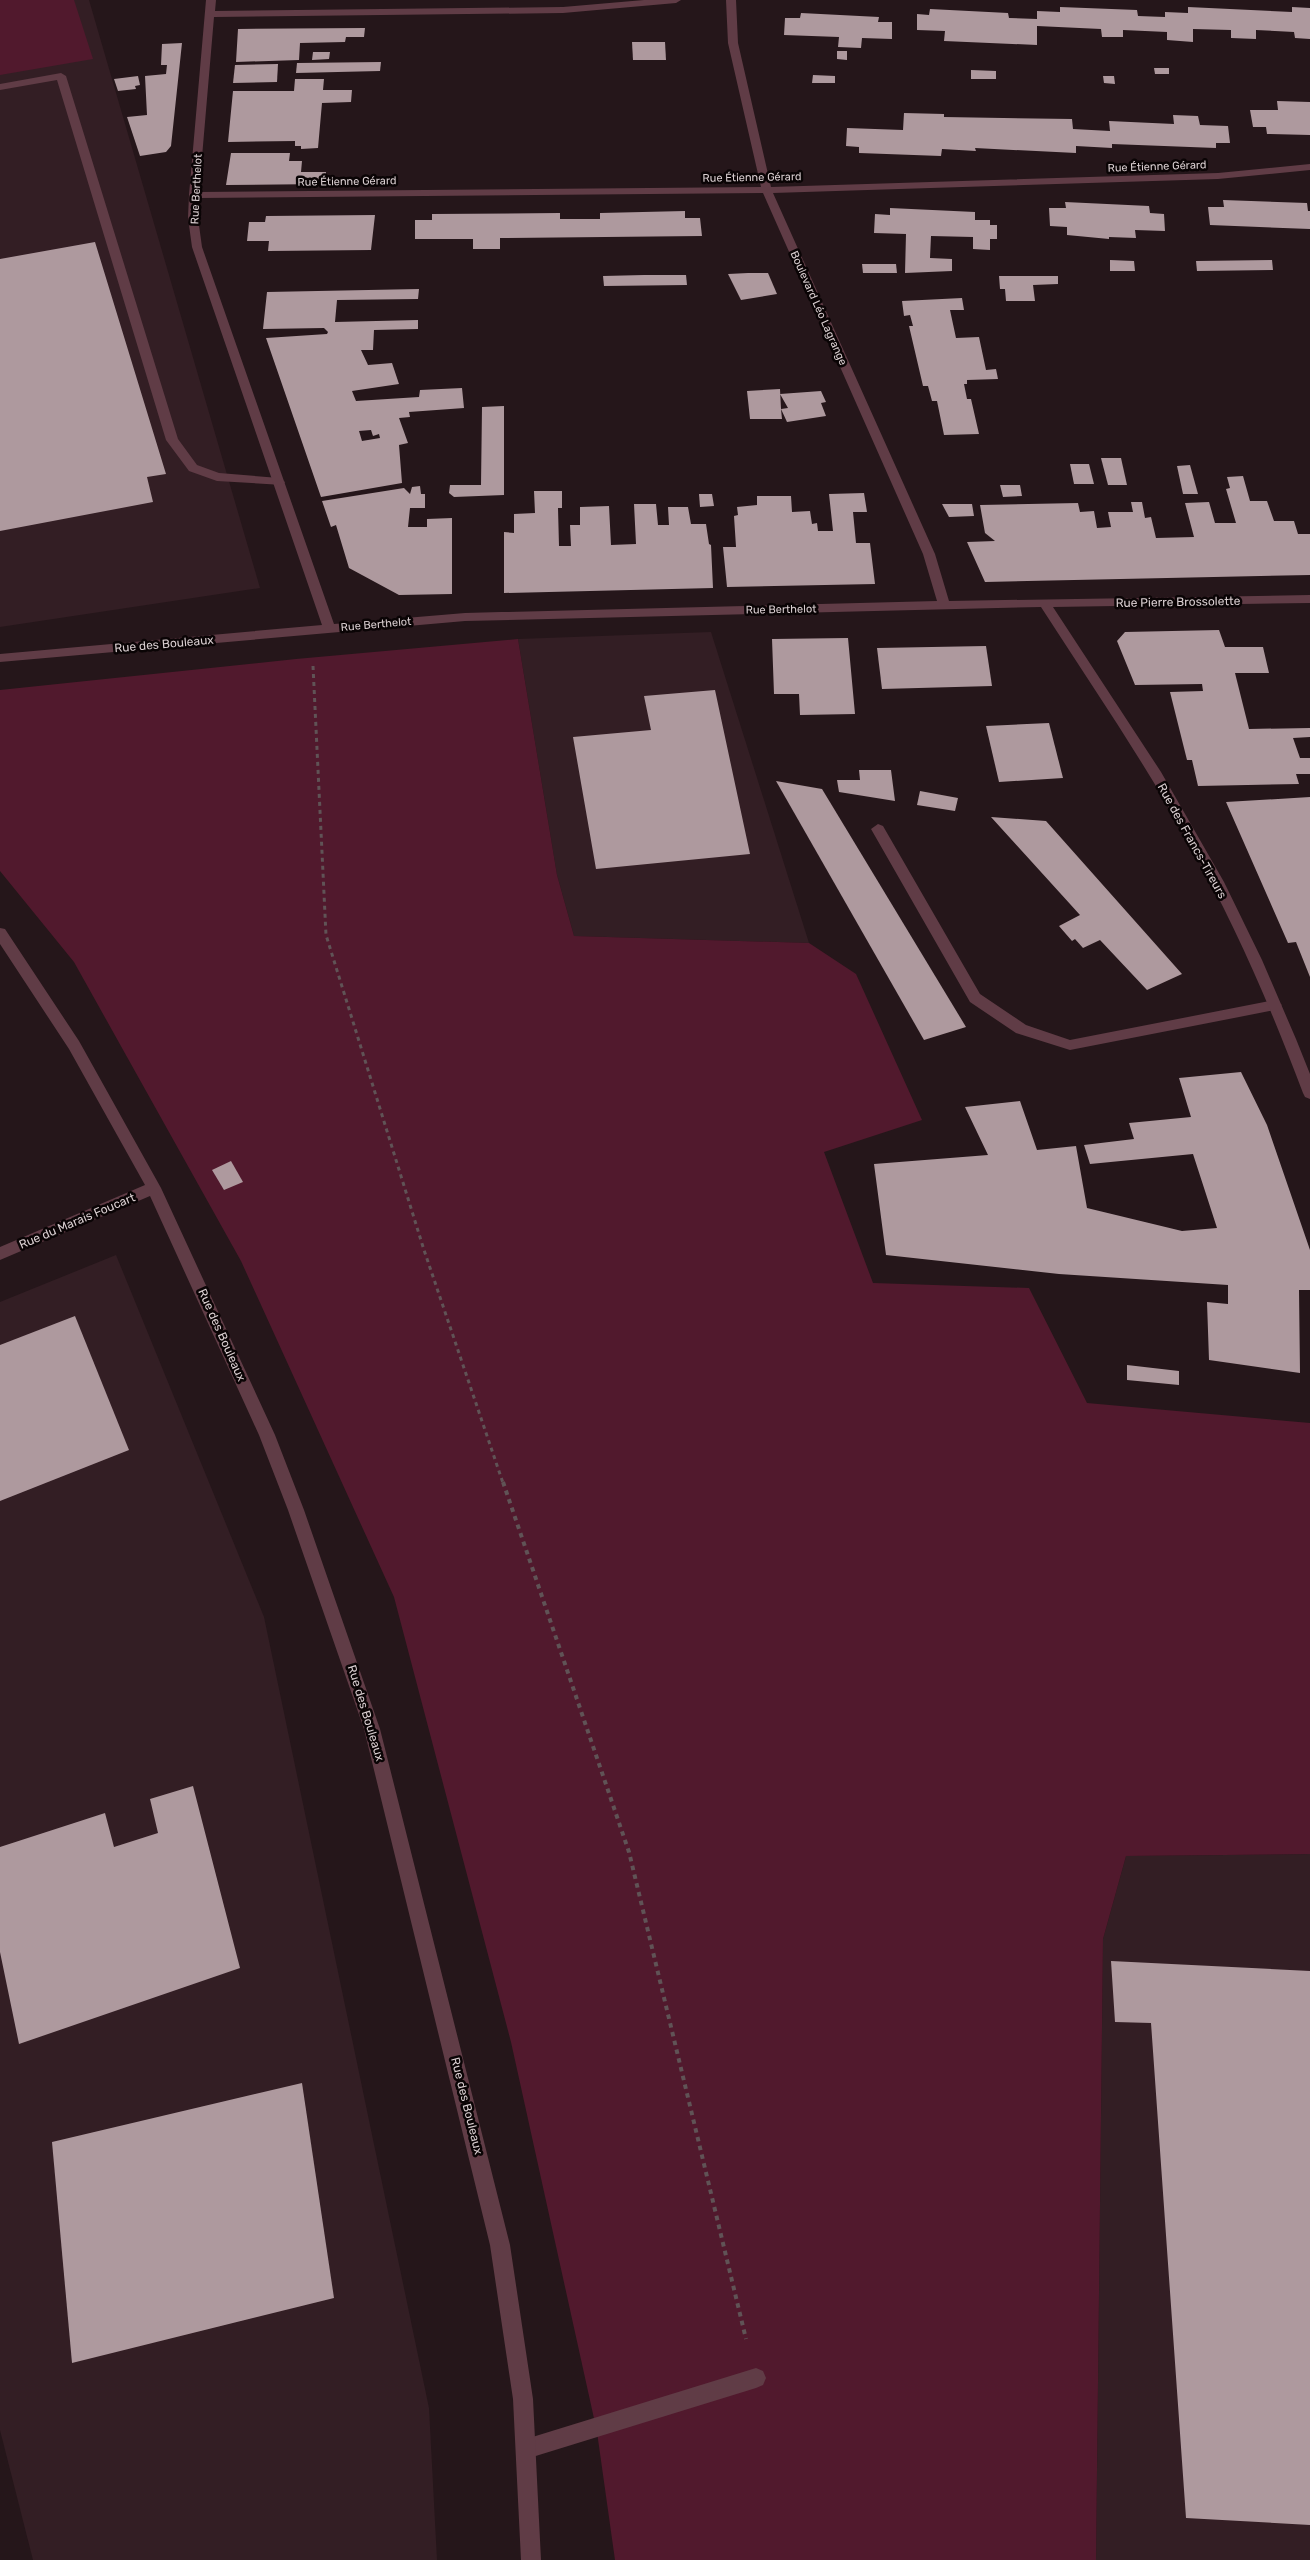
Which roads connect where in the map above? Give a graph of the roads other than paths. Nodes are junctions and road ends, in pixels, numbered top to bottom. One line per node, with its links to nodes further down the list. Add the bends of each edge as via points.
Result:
1 (211, 0): 4 (street, Rue Berthelot)
2 (676, 0): 4 (street, via 563,10)
3 (731, 0): 7 (street, Boulevard Léo Lagrange, via 732,43)
4 (210, 14): 8 (street, Rue Berthelot)
5 (0, 87): 9 (street, via 61,76 172,440 193,468 217,477)
6 (1310, 167): 7 (street, Rue Étienne Gérard, via 1218,176)
7 (767, 190): 8 (street, Rue Étienne Gérard); 12 (street, Boulevard Léo Lagrange, via 929,554)
8 (194, 195): 9 (street, Rue Berthelot, via 197,247)
9 (279, 482): 13 (street, Rue Berthelot)
10 (1310, 599): 11 (street, Rue Pierre Brossolette)
11 (1045, 604): 12 (street, Rue Berthelot); 17 (street, Rue des Francs-Tireurs, via 1170,799 1217,882)
12 (944, 605): 13 (street, Rue Berthelot, via 465,617)
13 (329, 628): 14 (street, Rue des Bouleaux)
14 (0, 658)
15 (878, 829): 17 (street, via 975,998 1021,1029 1070,1045)
16 (0, 933): 19 (street, Rue des Bouleaux, via 74,1045)
17 (1274, 1006): 18 (street, Rue des Francs-Tireurs)
18 (1310, 1094)
19 (154, 1188): 20 (street, Rue du Marais Foucart); 22 (street, Rue des Bouleaux, via 267,1436 300,1519 372,1728 500,2245 520,2379)
20 (0, 1254)
21 (756, 2378): 22 (street)
22 (526, 2449): 23 (street, Rue des Bouleaux)
23 (531, 2560)

